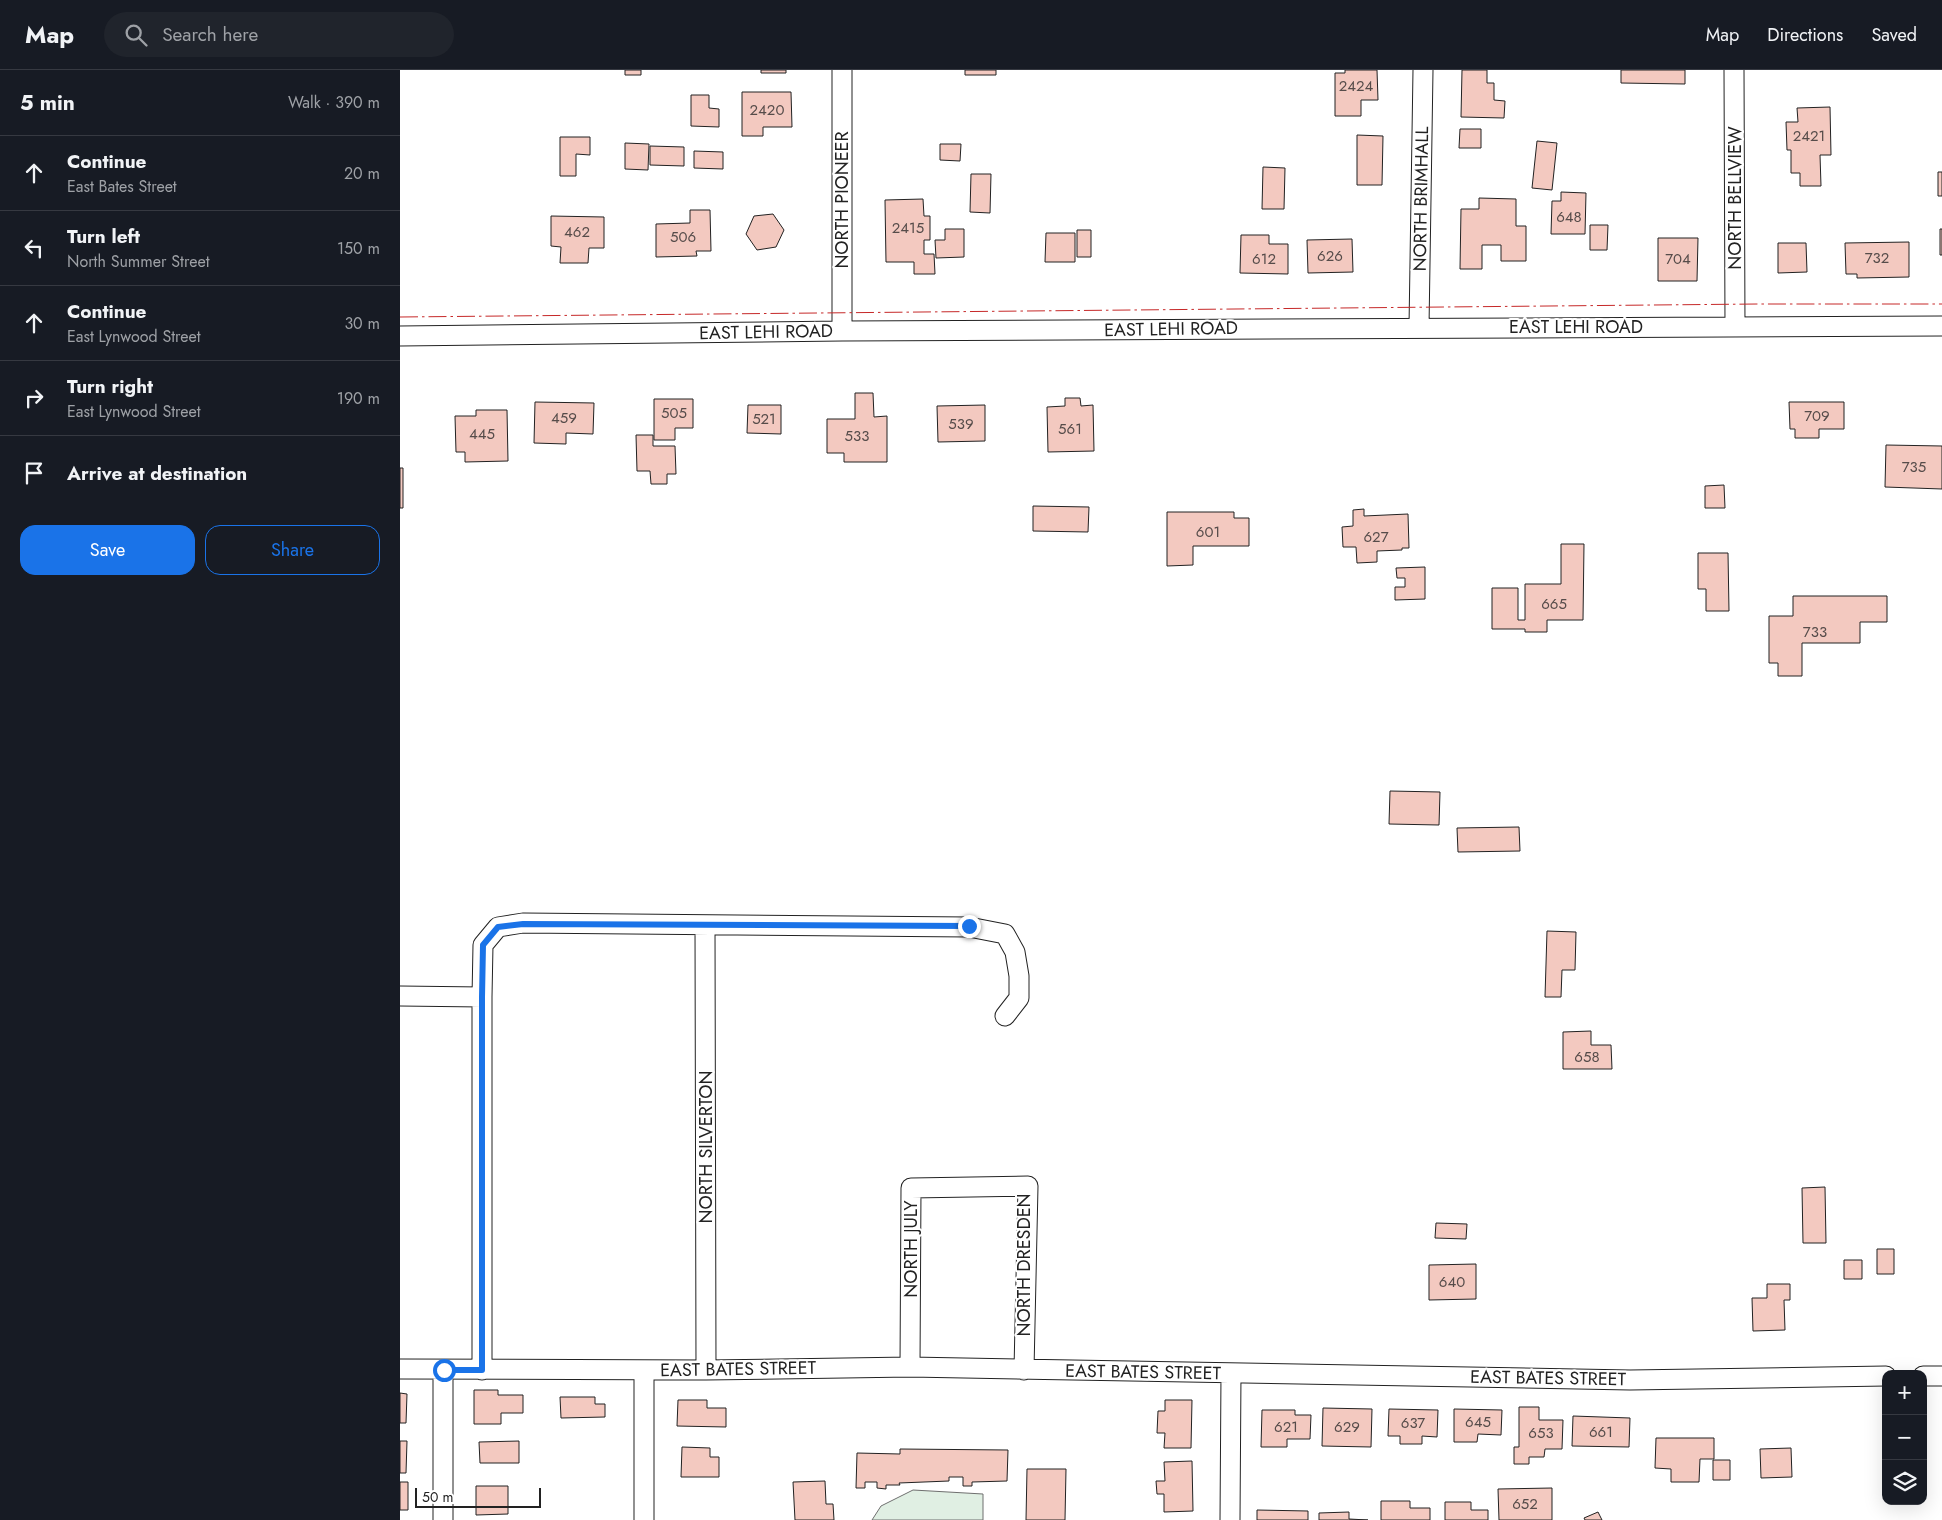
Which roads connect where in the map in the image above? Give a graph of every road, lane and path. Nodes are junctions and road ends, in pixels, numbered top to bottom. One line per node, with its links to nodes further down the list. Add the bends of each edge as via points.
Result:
1 (842, 70): 7 (street, NORTH PIONEER)
2 (1423, 70): 6 (street, NORTH BRIMHALL)
3 (1734, 70): 4 (street, NORTH BELLVIEW)
4 (1735, 326): 5 (street, EAST LEHI ROAD); 6 (street, EAST LEHI ROAD)
5 (1942, 326)
6 (1419, 327): 7 (street, EAST LEHI ROAD)
7 (842, 331): 8 (street, EAST LEHI ROAD)
8 (400, 336)
9 (705, 925): 11 (street, via 523,924 498,927 483,945); 12 (street, via 969,926 1005,934 1015,952 1019,976 1019,998); 19 (street, NORTH SILVERTON)
10 (400, 996): 11 (street)
11 (482, 997): 17 (street)
12 (1005, 1016)
13 (968, 1187): 14 (street, NORTH JULY, via 911,1188); 20 (street, NORTH DRESDEN, via 1028,1186)
14 (910, 1367): 19 (street, EAST BATES STREET); 20 (street, EAST BATES STREET)
15 (400, 1370): 16 (street, EAST BATES STREET)
16 (444, 1370): 17 (street, EAST BATES STREET); 25 (street)
17 (482, 1370): 18 (street, EAST BATES STREET)
18 (644, 1370): 19 (street, EAST BATES STREET); 26 (street)
19 (706, 1370)
20 (1024, 1370): 21 (street, EAST BATES STREET)
21 (1231, 1373): 22 (street, EAST BATES STREET, via 1630,1380); 27 (street)
22 (1882, 1376)
23 (1927, 1376): 24 (street)
24 (1942, 1376)
25 (443, 1520)
26 (644, 1520)
27 (1230, 1520)

